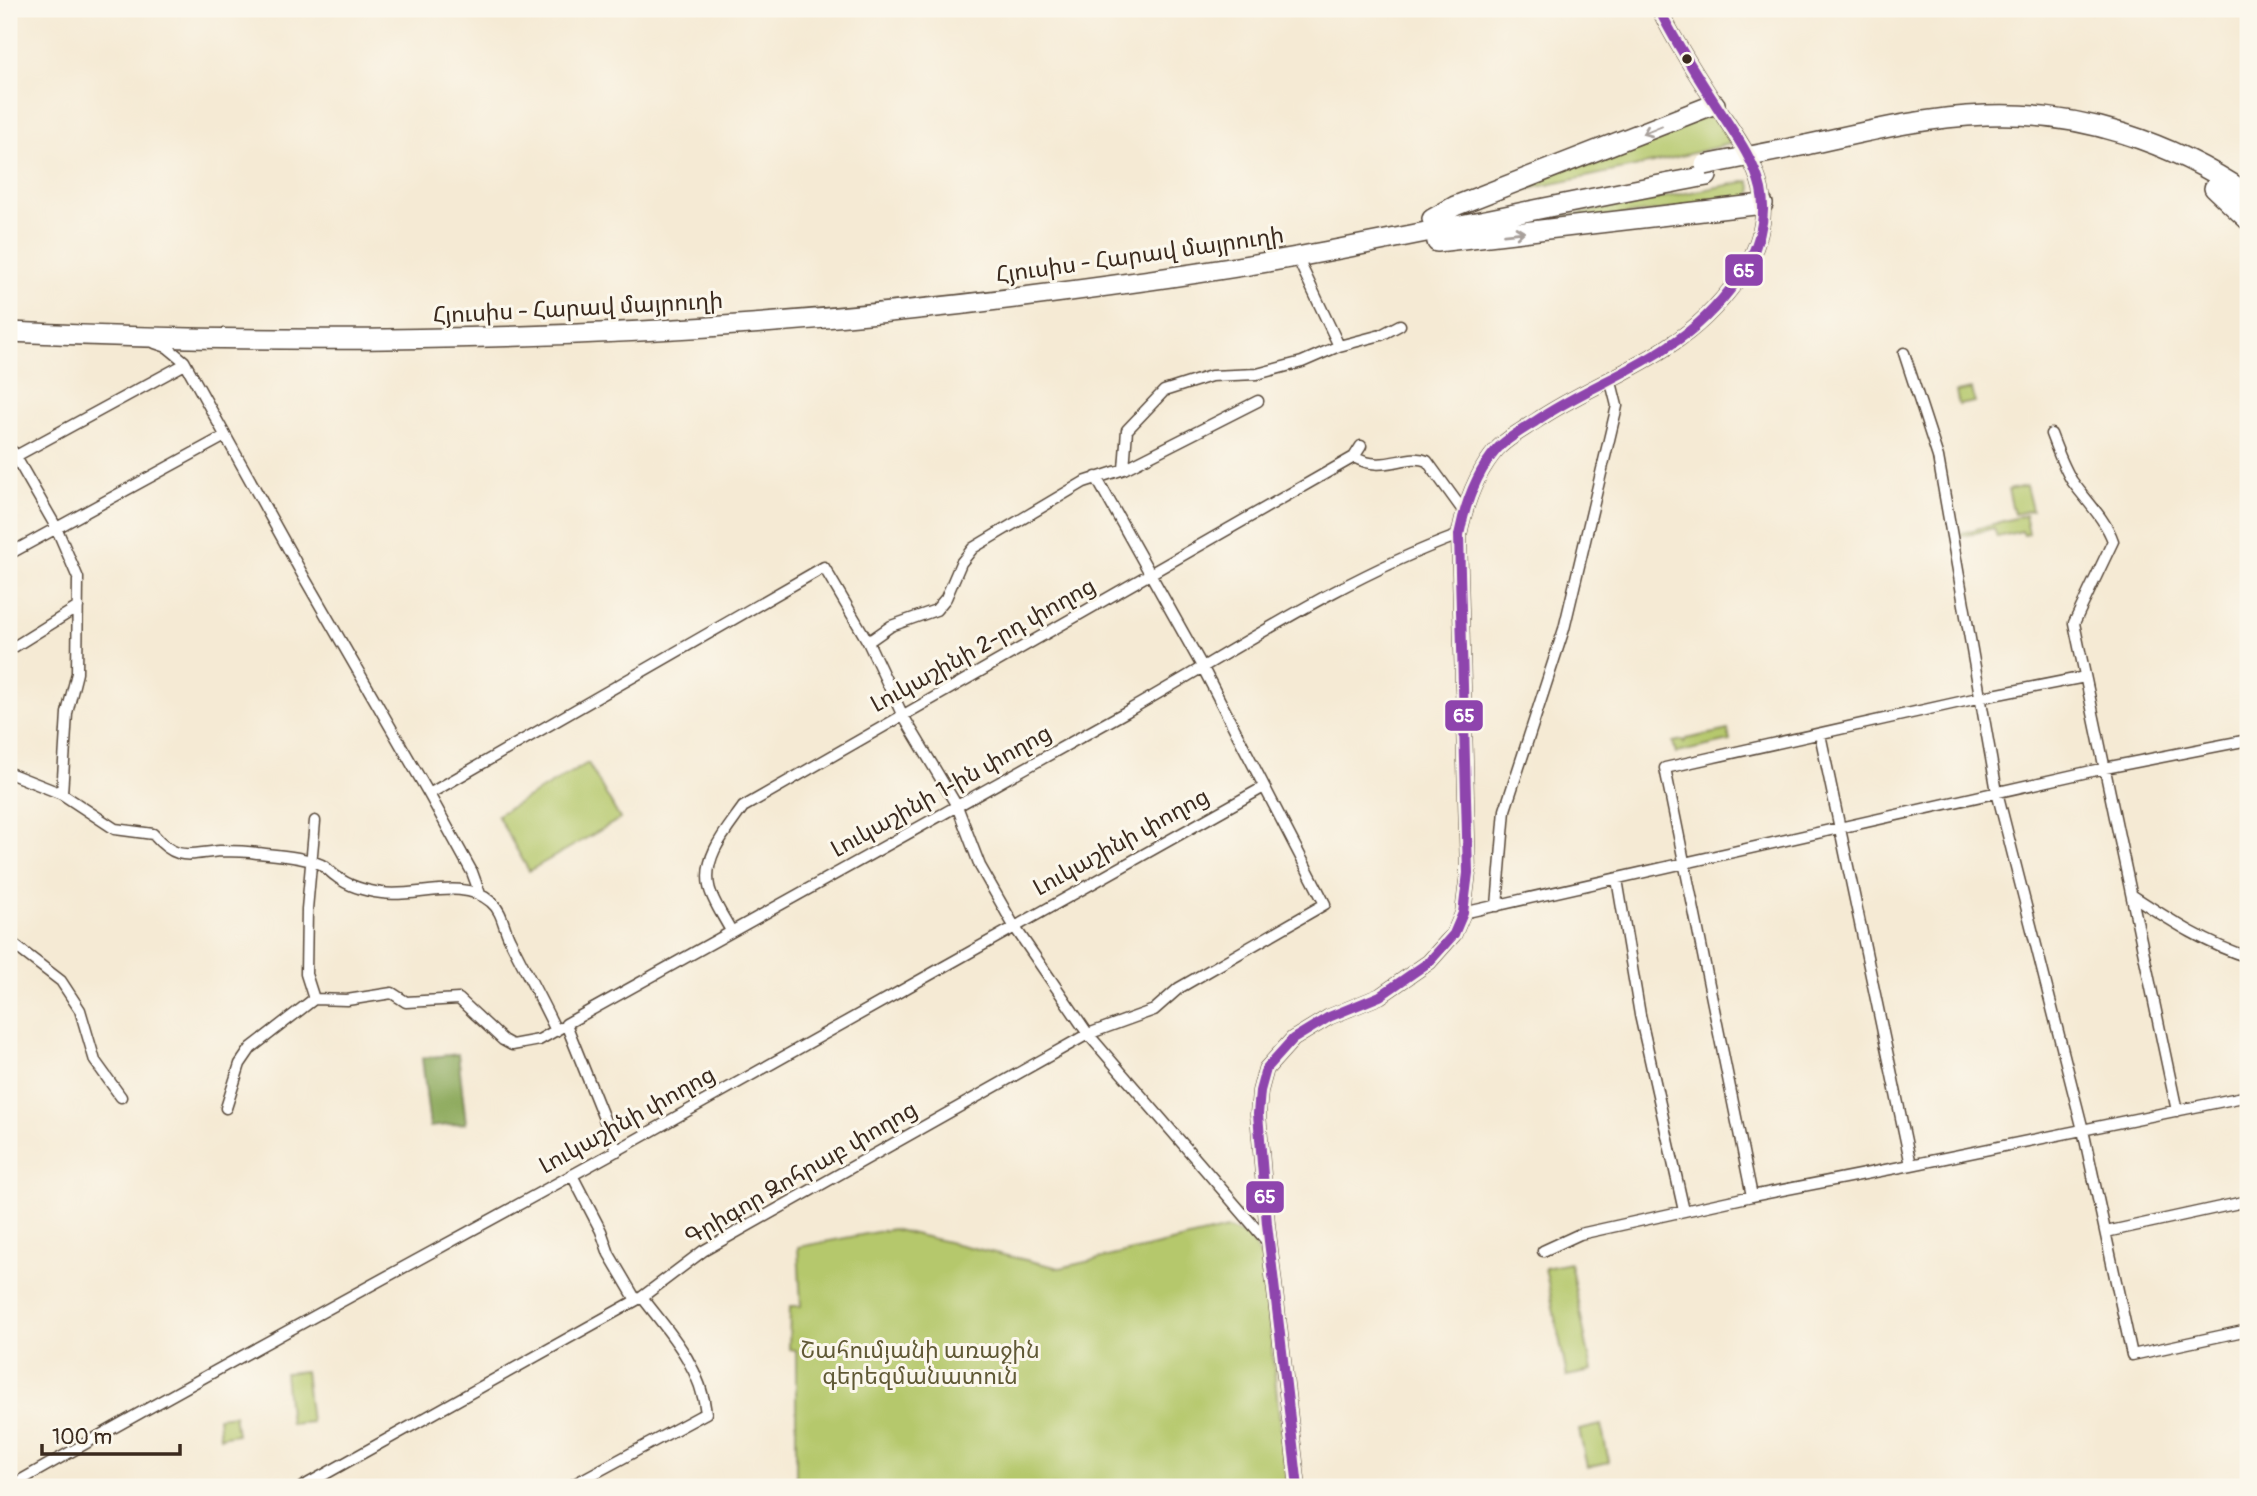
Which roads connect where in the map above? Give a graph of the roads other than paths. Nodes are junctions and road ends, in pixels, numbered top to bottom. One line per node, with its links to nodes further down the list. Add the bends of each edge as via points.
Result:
1 (1659, 9): 2 (street)
2 (1715, 104): 7 (street, via 1742,145 1759,181); 9 (highway, one-way to 9, via 1455,205)
3 (1816, 149): 4 (highway, Հյուսիս - Հարավ մայրուղի); 5 (highway, Հյուսիս - Հարավ մայրուղի, via 1953,129 2035,127 2133,147); 6 (highway, Հյուսիս - Հարավ մայրուղի, via 1920,122 1969,116 2052,118 2101,127 2162,147)
4 (1706, 171): 9 (highway, Հյուսիս - Հարավ մայրուղի); 11 (highway, Հյուսիս - Հարավ մայրուղի)
5 (2214, 188): 8 (highway, Հյուսիս - Հարավ մայրուղի); 10 (highway)
6 (2248, 194)
7 (1763, 204): 11 (highway, one-way to 7, via 1425,243); 21 (street, via 1758,247 1723,300 1668,347)
8 (2248, 209)
9 (1432, 219): 13 (highway, Հյուսիս - Հարավ մայրուղի, via 1076,279 749,313 402,328)
10 (2248, 220)
11 (1398, 237): 12 (highway, Հյուսիս - Հարավ մայրուղի)
12 (1297, 257): 17 (highway, Հյուսիս - Հարավ մայրուղի, via 1053,293 811,319 494,338); 18 (street)
13 (9, 321)
14 (1400, 325): 18 (street)
15 (9, 332): 16 (highway, Հյուսիս - Հարավ մայրուղի)
16 (128, 336): 17 (highway, Հյուսիս - Հարավ մայրուղի); 20 (street, via 167,347)
17 (231, 340): 20 (street, via 193,347)
18 (1339, 346): 28 (street, via 1257,374 1211,376 1164,391 1127,430)
19 (1904, 353): 40 (street, via 1938,457)
20 (185, 362): 24 (street); 26 (street)
21 (1610, 378): 30 (street, via 1554,408 1498,448 1475,483); 58 (street, via 1617,406 1564,629 1505,810)
22 (1258, 401): 28 (street)
23 (2051, 434): 39 (street, via 2070,477 2113,541 2074,623)
24 (225, 436): 31 (street); 49 (street)
25 (1361, 446): 27 (street, Լուկաշինի 2-րդ փողոց)
26 (12, 452): 31 (street)
27 (1354, 457): 30 (street, via 1367,465 1427,461); 34 (street, Լուկաշինի 2-րդ փողոց)
28 (1124, 469): 29 (street)
29 (1096, 477): 34 (street); 36 (street, via 973,548 936,610 891,626)
30 (1464, 512): 32 (street)
31 (56, 527): 33 (street); 35 (street, via 78,578)
32 (1459, 535): 38 (street, Լուկաշինի 1-ին փողոց, via 1325,595); 59 (street, via 1468,873)
33 (9, 554)
34 (1149, 576): 38 (street); 41 (street, Լուկաշինի 2-րդ փողոց)
35 (78, 607): 37 (street); 48 (street, via 77,673 67,713)
36 (868, 642): 41 (street); 49 (street, via 824,568)
37 (9, 650)
38 (1203, 668): 46 (street); 50 (street, Լուկաշինի 1-ին փողոց)
39 (2085, 677): 40 (street); 44 (street)
40 (1978, 698): 42 (street); 47 (street)
41 (902, 714): 50 (street); 61 (street, Լուկաշինի 2-րդ փողոց, via 743,807 713,850 710,867 709,887)
42 (1820, 734): 52 (street); 54 (street, via 1665,768)
43 (2248, 740): 44 (street)
44 (2105, 768): 47 (street); 57 (street)
45 (9, 773): 48 (street)
46 (1264, 787): 60 (street, Լուկաշինի փողոց); 66 (street, Գրիգոր Զոհրաբ փողոց, via 1325,904 1180,988 1154,1010)
47 (1997, 792): 52 (street); 71 (street)
48 (62, 794): 53 (street, via 115,829 153,834 163,846 181,854 244,851)
49 (429, 794): 56 (street)
50 (957, 806): 60 (street, via 980,866); 61 (street, Լուկաշինի 1-ին փողոց)
51 (315, 821): 53 (street)
52 (1839, 827): 54 (street); 73 (street)
53 (310, 860): 56 (street, via 352,886 369,890); 64 (street, via 306,974)
54 (1686, 864): 55 (street); 75 (street)
55 (1617, 879): 58 (street); 77 (street, via 1640,1015)
56 (480, 894): 65 (street, via 499,911 508,938)
57 (2133, 895): 63 (street, via 2191,933); 70 (street)
58 (1497, 906): 59 (street)
59 (1463, 913): 79 (street, via 1454,934 1429,962 1380,996 1329,1017 1293,1039 1266,1069 1258,1114)
60 (1014, 926): 66 (street); 72 (street, Լուկաշինի փողոց)
61 (731, 931): 65 (street, Լուկաշինի 1-ին փողոց)
62 (9, 941): 68 (street, via 61,981 80,1010 95,1061)
63 (2248, 957)
64 (314, 999): 65 (street, Լուկաշինի 1-ին փողոց, via 347,1000 392,993 406,1002 459,999 512,1045 539,1040); 69 (street, via 251,1048 240,1064)
65 (561, 1027): 72 (street)
66 (1088, 1034): 79 (street); 81 (street, Գրիգոր Զոհրաբ փողոց, via 703,1251)
67 (2248, 1096): 70 (street)
68 (121, 1097)
69 (226, 1108)
70 (2177, 1111): 71 (street)
71 (2084, 1130): 73 (street); 78 (street)
72 (617, 1151): 74 (street, Լուկաշինի փողոց)
73 (1911, 1166): 75 (street)
74 (572, 1175): 81 (street, via 609,1254); 83 (street, Լուկաշինի փողոց)
75 (1752, 1196): 77 (street)
76 (2248, 1200): 78 (street)
77 (1684, 1211): 80 (street, via 1580,1234)
78 (2106, 1232): 82 (street, via 2132,1355)
79 (1270, 1245): 86 (street)
80 (1543, 1251)
81 (639, 1299): 84 (street, Գրիգոր Զոհրաբ փողոց); 85 (street, via 684,1351 704,1393 706,1413)
82 (2248, 1330)
83 (9, 1487)
84 (302, 1487)
85 (569, 1487)
86 (1298, 1487)

